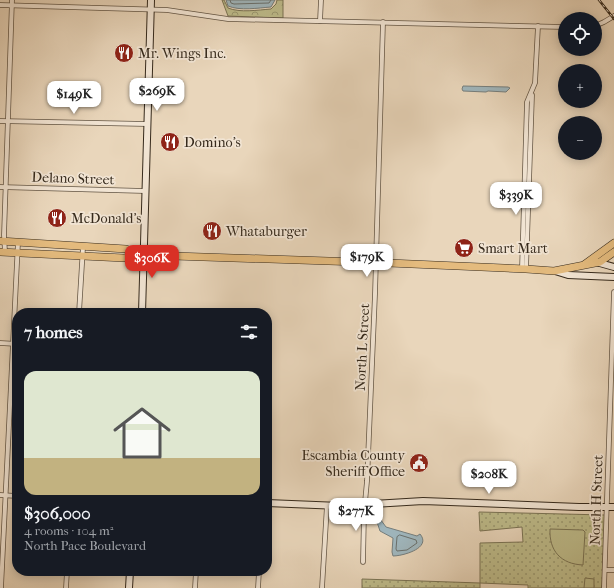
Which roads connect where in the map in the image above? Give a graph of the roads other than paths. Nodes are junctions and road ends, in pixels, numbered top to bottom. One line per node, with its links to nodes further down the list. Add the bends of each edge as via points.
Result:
1 (12, 0): 5 (street)
2 (151, 0): 6 (main road)
3 (321, 0): 8 (street)
4 (0, 6): 5 (street)
5 (12, 6): 6 (street); 14 (street)
6 (151, 9): 8 (street, via 228,19); 15 (main road)
7 (614, 16): 10 (street)
8 (320, 21): 9 (street)
9 (382, 22): 11 (street); 30 (street, North L Street)
10 (602, 23)
11 (538, 26): 12 (street); 33 (street, via 535,83 528,102 526,129)
12 (558, 27)
13 (0, 121): 14 (street)
14 (8, 121): 15 (street); 17 (street)
15 (148, 124): 18 (main road)
16 (0, 187): 17 (street, Delano Street)
17 (6, 187): 18 (street, Delano Street); 19 (street)
18 (145, 191): 26 (main road)
19 (2, 241): 20 (main road); 23 (street)
20 (18, 242): 22 (main road); 25 (street)
21 (614, 243): 28 (main road)
22 (82, 246): 26 (main road, via 126,249); 27 (street)
23 (3, 252): 25 (main road)
24 (614, 252): 29 (main road)
25 (18, 253): 27 (main road); 37 (street)
26 (144, 255): 27 (main road, via 124,258); 30 (main road); 39 (main road)
27 (82, 256): 38 (street)
28 (591, 260): 29 (main road); 31 (main road)
29 (600, 262): 31 (main road); 32 (main road)
30 (376, 263): 33 (main road); 50 (street, North L Street)
31 (582, 267): 34 (main road)
32 (614, 267)
33 (524, 269): 34 (main road)
34 (554, 271): 35 (main road, via 568,275)
35 (614, 277)
36 (614, 292): 42 (street, North H Street)
37 (16, 308)
38 (79, 308)
39 (142, 308)
40 (0, 343): 41 (street)
41 (12, 344)
42 (612, 374): 44 (street, North H Street)
43 (12, 390): 47 (street)
44 (608, 439): 45 (street); 53 (street, North H Street)
45 (614, 439)
46 (0, 496): 47 (street)
47 (5, 496): 48 (street); 61 (street)
48 (12, 496)
49 (272, 503): 51 (main road)
50 (366, 504): 51 (main road); 53 (main road, via 423,502); 54 (street, North L Street)
51 (327, 506): 66 (street)
52 (614, 506): 53 (main road)
53 (606, 507): 55 (street, North H Street)
54 (364, 562)
55 (604, 570): 56 (street); 67 (street, North H Street)
56 (614, 570)
57 (67, 576): 62 (street)
58 (130, 576): 63 (main road)
59 (196, 576): 64 (street)
60 (259, 576): 65 (street)
61 (1, 588)
62 (66, 588)
63 (130, 588)
64 (195, 588)
65 (258, 588)
66 (322, 588)
67 (604, 588)

